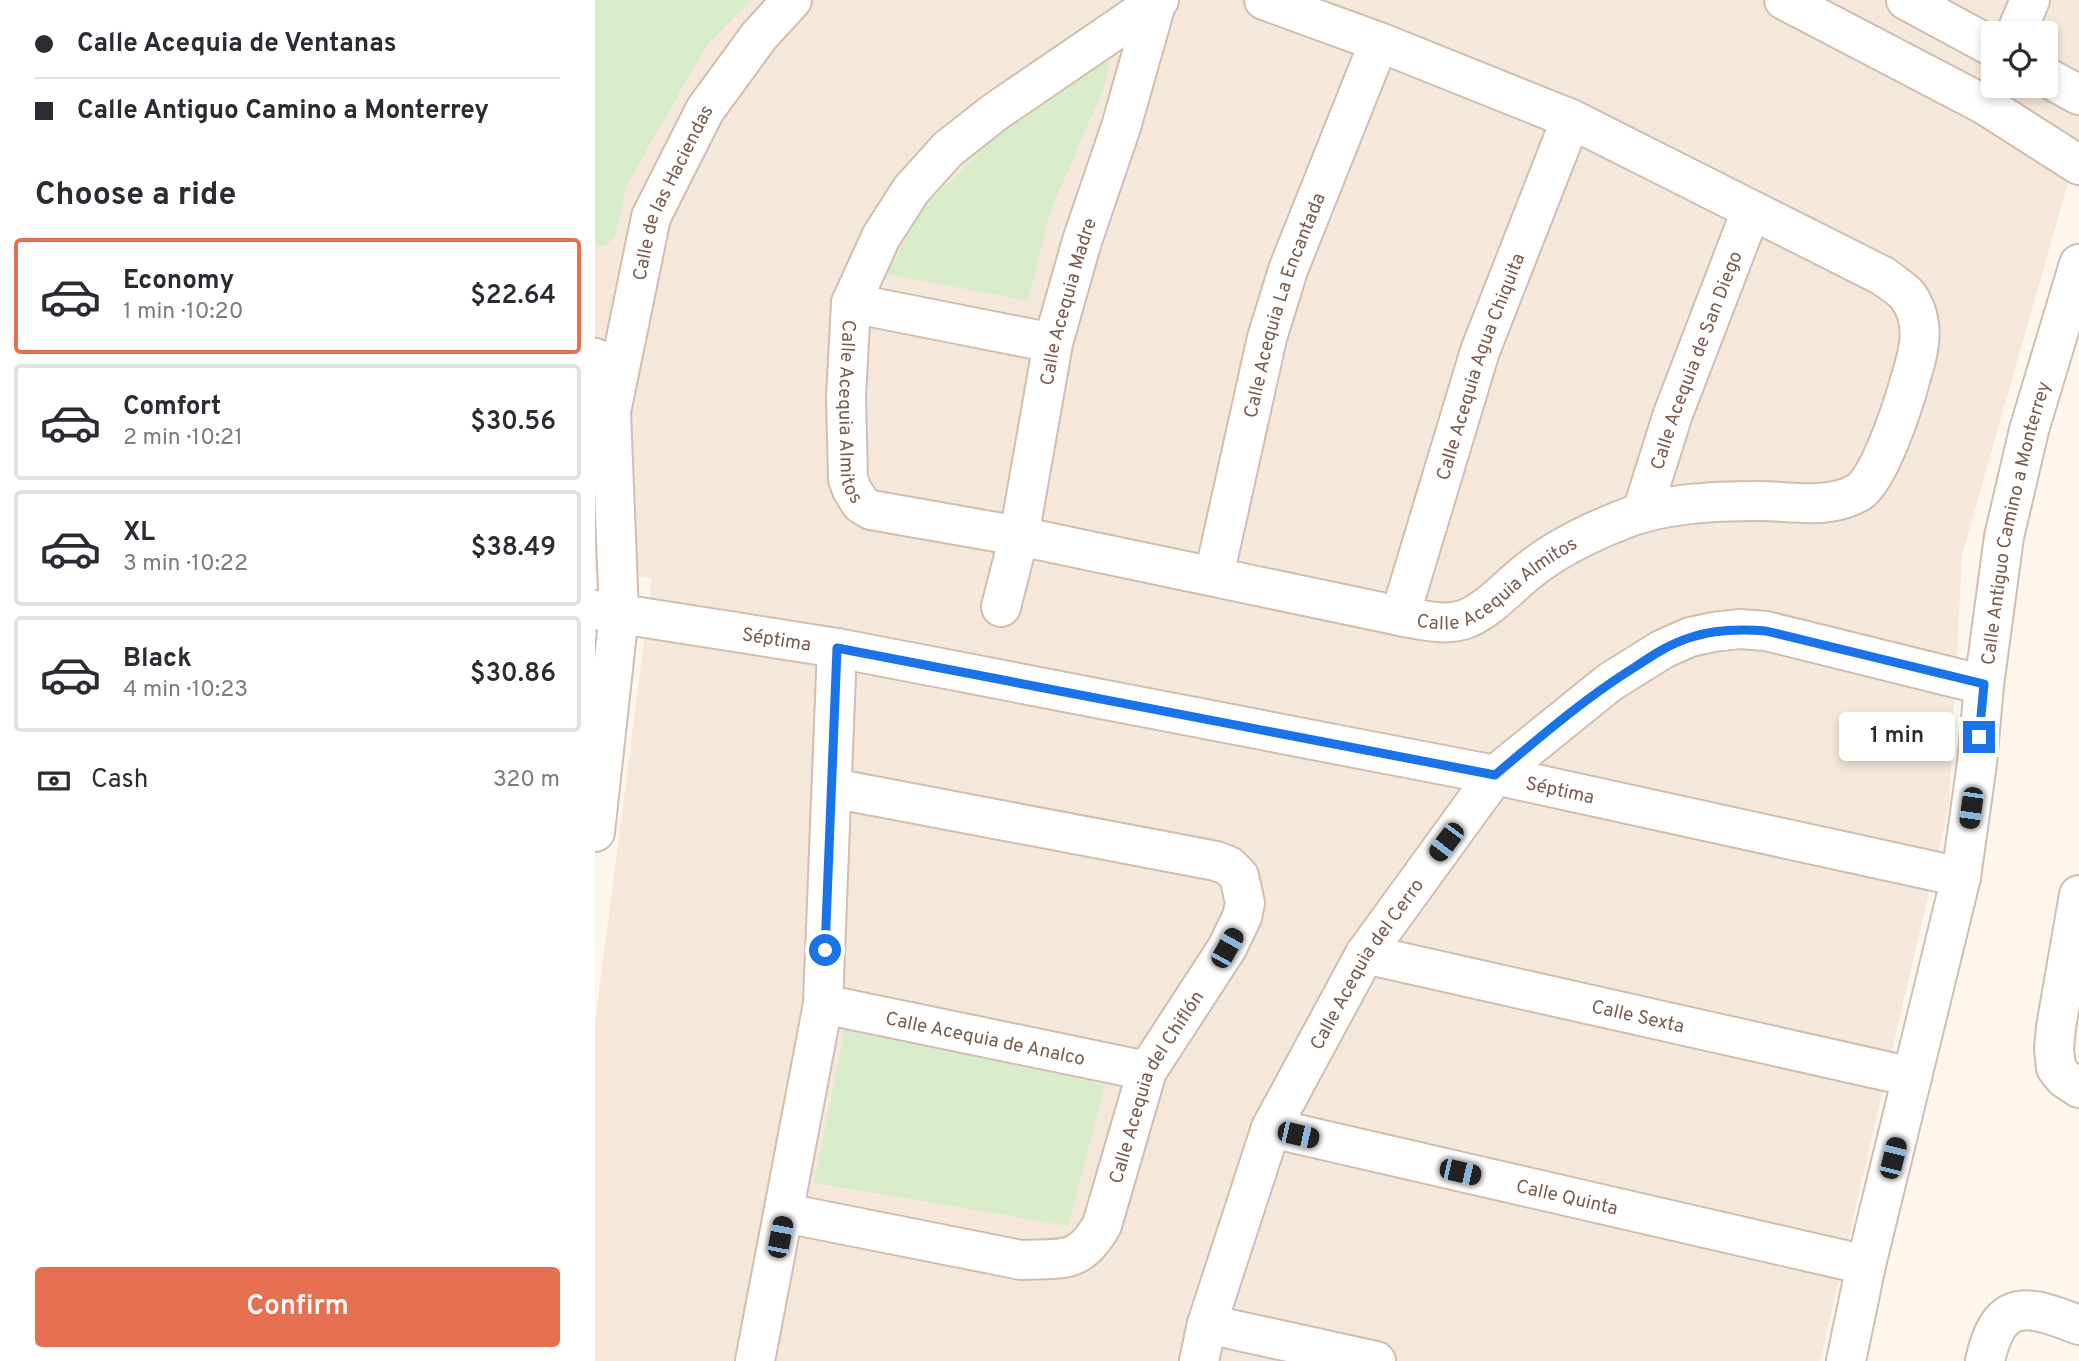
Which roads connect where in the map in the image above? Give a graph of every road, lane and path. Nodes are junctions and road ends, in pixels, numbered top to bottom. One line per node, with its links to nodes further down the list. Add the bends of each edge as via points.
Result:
1 (792, 0): 21 (street, Calle de las Haciendas, via 759,36 705,110 651,217)
2 (1158, 0): 18 (street, Calle Acequia Almitos, via 948,149 911,190 881,237); 19 (street, Calle Acequia Madre)
3 (1264, 0): 9 (street, Calle Acequia Almitos)
4 (1784, 0): 11 (street)
5 (1906, 0): 8 (street)
6 (2030, 0): 7 (street)
7 (2021, 21)
8 (1981, 41)
9 (1379, 42): 14 (street, Calle Acequia Almitos); 24 (street, Calle Acequia La Encantada, via 1287,270 1267,338)
10 (2058, 84): 12 (street)
11 (1981, 91)
12 (2079, 96)
13 (1993, 98): 15 (street)
14 (1571, 119): 16 (street, Calle Acequia Almitos); 27 (street, Calle Acequia Agua Chiquita, via 1480,351)
15 (2079, 165)
16 (1751, 211): 22 (street, Calle Acequia de San Diego, via 1673,414); 22 (street, Calle Acequia Almitos, via 1883,276 1907,295 1919,320 1921,338 1903,403 1872,478 1859,491 1804,504 1762,500)
17 (2079, 264): 29 (street, Calle Antiguo Camino a Monterrey, via 2029,430 2004,537)
18 (851, 303): 19 (street); 23 (street, Calle Acequia Almitos, via 846,444 848,478 861,504 871,510)
19 (1053, 343): 23 (street, Calle Acequia Madre)
20 (595, 358): 21 (street)
21 (611, 412): 26 (street)
22 (1642, 512): 27 (street, Calle Acequia Almitos, via 1557,552 1467,619 1446,623)
23 (1019, 536): 24 (street, Calle Acequia Almitos); 25 (street, Calle Acequia Madre)
24 (1214, 576): 27 (street, Calle Acequia Almitos)
25 (1001, 607)
26 (607, 612): 28 (street, Séptima); 32 (street)
27 (1400, 616)
28 (837, 648): 30 (street, Séptima); 31 (street)
29 (1984, 684): 30 (street, Calle Acequia del Cerro, via 1766,631 1713,632 1663,649 1610,682); 33 (street, Calle Antiguo Camino a Monterrey)
30 (1495, 775): 33 (street, Séptima); 35 (street, Calle Acequia del Cerro)
31 (832, 788): 36 (street); 37 (street, Calle Acequia del Chiflón, via 1229,866 1239,876 1245,902 1237,929)
32 (595, 832)
33 (1961, 877): 38 (street, Calle Antiguo Camino a Monterrey)
34 (2079, 895): 39 (street, via 2054,1049 2056,1068)
35 (1365, 954): 38 (street, Calle Sexta); 40 (street, Calle Acequia del Cerro)
36 (823, 1004): 37 (street, Calle Acequia de Analco); 41 (street)
37 (1147, 1071): 41 (street, Calle Acequia del Chiflón, via 1102,1226 1078,1255 1021,1260)
38 (1913, 1077): 42 (street, Calle Antiguo Camino a Monterrey)
39 (2079, 1088)
40 (1271, 1128): 42 (street, Calle Quinta); 43 (street, Calle Acequia del Cerro)
41 (785, 1213): 45 (street)
42 (1866, 1265): 48 (street, Calle Antiguo Camino a Monterrey)
43 (1207, 1324): 46 (street, Calle Acequia del Cerro); 47 (street)
44 (2079, 1325): 49 (street, via 2044,1312 2014,1311 1994,1332)
45 (755, 1361)
46 (1199, 1361)
47 (1376, 1361)
48 (1846, 1361)
49 (1985, 1361)

